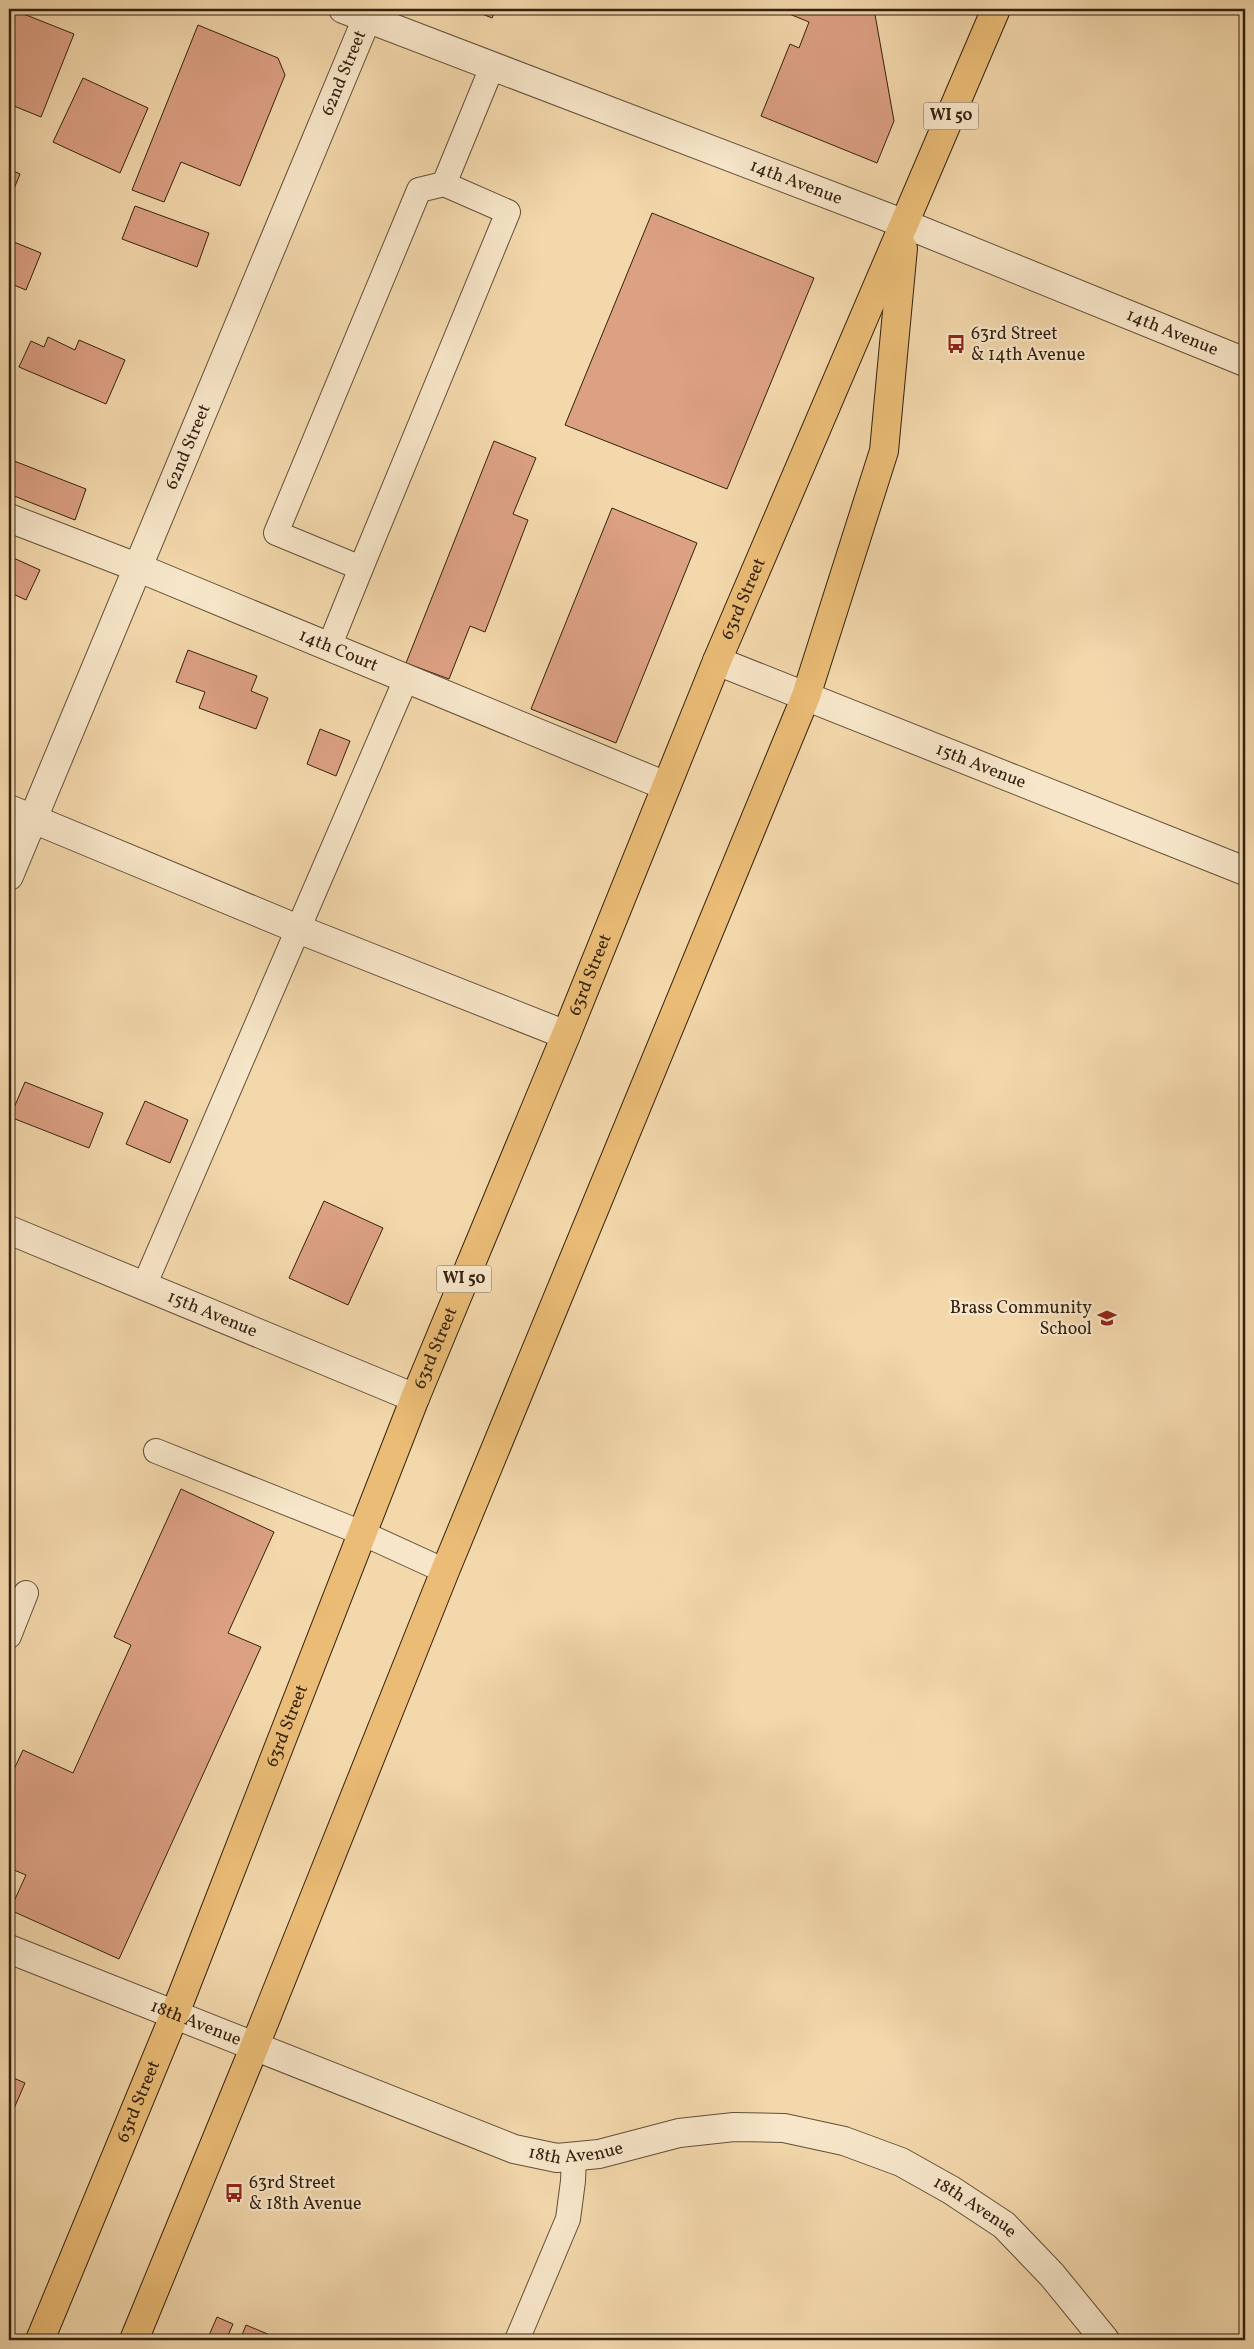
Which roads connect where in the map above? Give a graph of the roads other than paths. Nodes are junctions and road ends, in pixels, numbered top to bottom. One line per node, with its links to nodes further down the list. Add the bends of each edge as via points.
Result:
1 (996, 9): 5 (main road, 63rd Street / WI 50)
2 (355, 14): 3 (street, 14th Avenue); 8 (street, 62nd Street)
3 (492, 67): 4 (lane); 5 (street, 14th Avenue)
4 (444, 184): 9 (lane, via 508,212); 9 (lane, via 419,190 276,533)
5 (905, 224): 6 (street, 14th Avenue); 11 (main road, 63rd Street / WI 50); 13 (main road, 63rd Street / WI 50, via 884,451)
6 (1245, 362)
7 (9, 518): 8 (street, 14th Court)
8 (139, 568): 10 (street, 14th Court); 15 (street, 62nd Street)
9 (361, 568): 10 (lane)
10 (329, 647): 12 (street, 14th Court)
11 (717, 661): 13 (street, 15th Avenue); 14 (main road, 63rd Street / WI 50)
12 (406, 679): 14 (street, 14th Court); 18 (lane)
13 (806, 696): 16 (street, 15th Avenue); 25 (main road, 63rd Street / WI 50)
14 (666, 786): 19 (main road, 63rd Street / WI 50)
15 (21, 814): 17 (street, 62nd Street); 18 (street)
16 (1245, 871)
17 (9, 876)
18 (298, 929): 19 (street); 21 (lane)
19 (566, 1035): 22 (main road, 63rd Street / WI 50)
20 (9, 1230): 21 (street, 15th Avenue)
21 (144, 1286): 22 (street, 15th Avenue)
22 (414, 1398): 24 (main road, 63rd Street / WI 50)
23 (156, 1451): 24 (lane)
24 (362, 1533): 25 (lane); 29 (main road, 63rd Street / WI 50)
25 (445, 1571): 30 (main road, 63rd Street / WI 50)
26 (26, 1593): 27 (lane)
27 (9, 1636)
28 (9, 1950): 29 (street, 18th Avenue)
29 (174, 2016): 30 (street, 18th Avenue); 32 (main road, 63rd Street / WI 50)
30 (254, 2048): 31 (street, 18th Avenue, via 514,2149 557,2158); 33 (main road, 63rd Street / WI 50)
31 (574, 2156): 34 (lane, via 568,2219); 35 (street, 18th Avenue, via 599,2154 679,2134 734,2127 784,2128 844,2141 901,2162 951,2190 1004,2226 1052,2275)
32 (40, 2340)
33 (134, 2340)
34 (517, 2340)
35 (1104, 2340)

